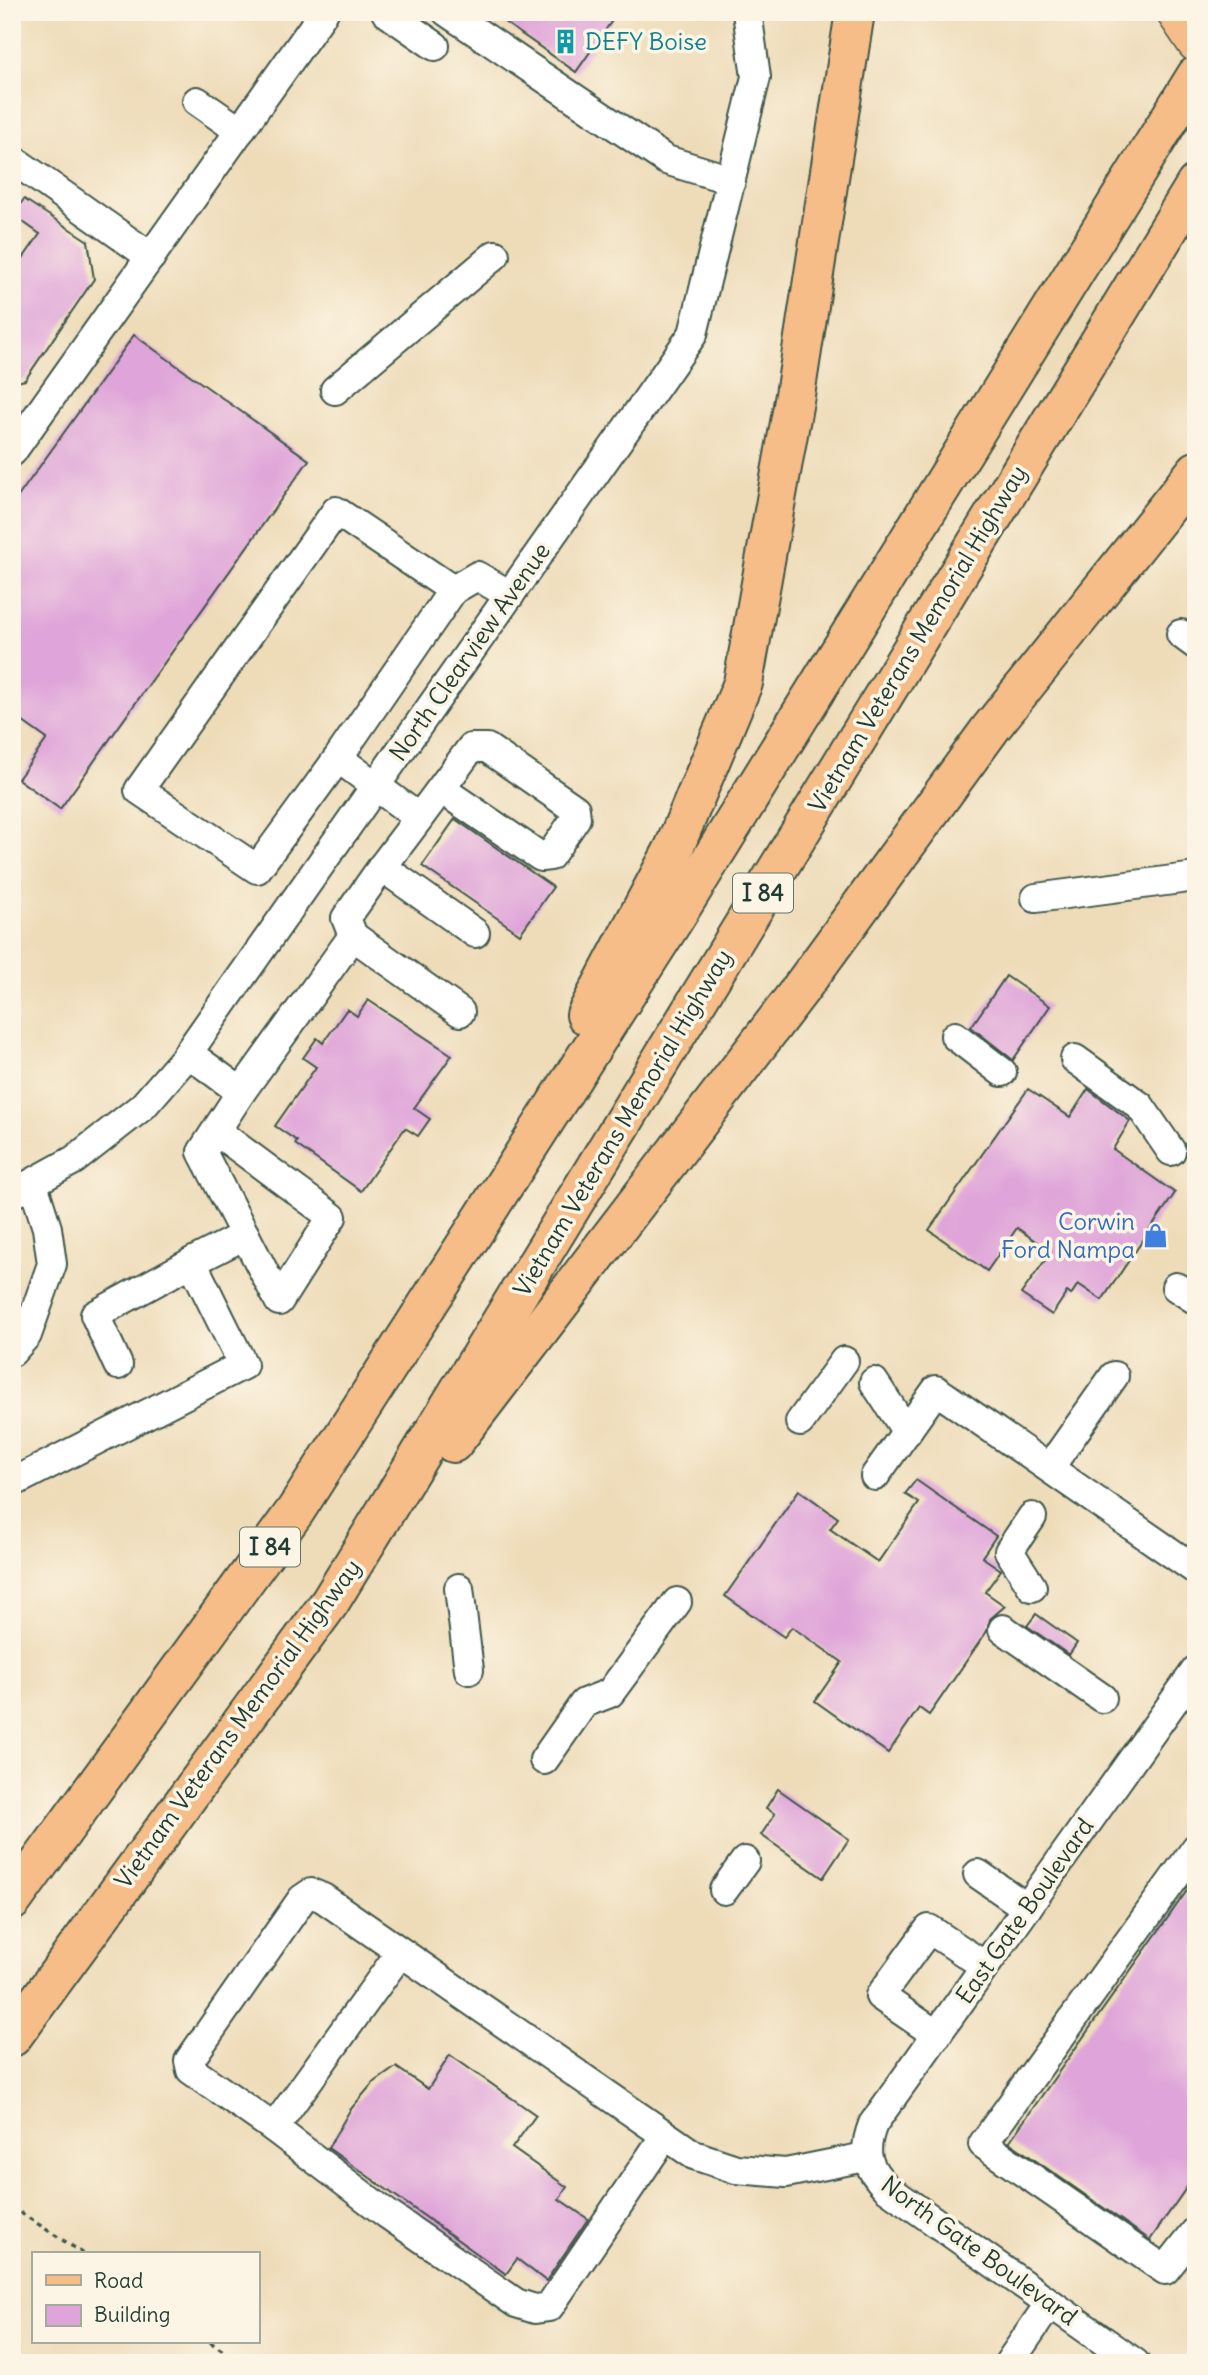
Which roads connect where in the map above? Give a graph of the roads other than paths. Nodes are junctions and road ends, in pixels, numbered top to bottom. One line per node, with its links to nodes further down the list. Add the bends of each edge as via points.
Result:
1 (324, 12): 11 (street)
2 (386, 12): 8 (street)
3 (447, 12): 13 (street, via 666,160)
4 (747, 12): 13 (street, North Clearview Avenue, via 755,77)
5 (855, 12): 39 (highway, via 795,395 743,683 674,848 575,1036)
6 (1175, 12): 7 (main road)
7 (1196, 43)
8 (435, 46)
9 (1191, 85): 39 (highway, I 84)
10 (197, 100): 11 (street)
11 (240, 131): 16 (street)
12 (12, 159): 16 (street)
13 (731, 180): 21 (street, North Clearview Avenue, via 694,334)
14 (1196, 184): 57 (highway, Vietnam Veterans Memorial Highway / I 84)
15 (495, 255): 17 (street)
16 (151, 257): 18 (street)
17 (335, 390)
18 (12, 452)
19 (1196, 471): 57 (highway, via 991,727 799,991)
20 (453, 590): 21 (street, via 477,576); 22 (street); 22 (street, via 336,511 139,790 257,869)
21 (510, 595): 23 (street, North Clearview Avenue)
22 (338, 758): 23 (street)
23 (376, 786): 25 (street); 33 (street, North Clearview Avenue)
24 (441, 789): 24 (street, via 471,748 487,748 575,809 576,818 550,856 541,857); 25 (street)
25 (419, 818): 26 (street)
26 (382, 867): 29 (street); 30 (street, via 346,918)
27 (1196, 877): 28 (street)
28 (1036, 898)
29 (475, 933)
30 (353, 936): 31 (street); 36 (street)
31 (460, 1012)
32 (954, 1036): 35 (street)
33 (188, 1054): 36 (street); 40 (street, North Clearview Avenue, via 143,1106 74,1160)
34 (1075, 1059): 38 (street, via 1140,1106)
35 (1002, 1072)
36 (242, 1091): 37 (street)
37 (216, 1131): 41 (street, via 202,1152); 41 (street, via 332,1217 279,1301)
38 (1171, 1151)
39 (509, 1180): 68 (highway, I 84, via 296,1510)
40 (23, 1189): 43 (street, via 47,1228 52,1264 27,1335)
41 (245, 1236): 42 (street)
42 (192, 1262): 45 (street, via 95,1315); 52 (street, via 243,1365)
43 (12, 1352)
44 (844, 1361): 48 (street)
45 (118, 1365)
46 (1114, 1376): 50 (street)
47 (874, 1382): 49 (street)
48 (800, 1422)
49 (907, 1432): 50 (street, via 936,1390); 51 (street)
50 (1050, 1467): 54 (street)
51 (875, 1476)
52 (12, 1483)
53 (1032, 1517): 55 (street, via 1009,1551)
54 (1196, 1570)
55 (1032, 1587)
56 (459, 1588): 60 (street)
57 (330, 1602): 73 (highway, Vietnam Veterans Memorial Highway / I 84)
58 (677, 1602): 63 (street, via 610,1693 584,1703)
59 (1003, 1629): 62 (street)
60 (469, 1670)
61 (1196, 1670): 69 (street, East Gate Boulevard)
62 (1102, 1698)
63 (544, 1759)
64 (1196, 1848): 77 (street, via 983,2144 1165,2270)
65 (745, 1861): 67 (street)
66 (978, 1874): 69 (street)
67 (724, 1890)
68 (12, 1901)
69 (1027, 1908): 71 (street, East Gate Boulevard)
70 (400, 1953): 74 (street); 74 (street, via 323,1898 311,1893 302,1899 189,2061 191,2070); 75 (street)
71 (985, 1966): 72 (street, East Gate Boulevard); 72 (street, via 929,1929 880,1996)
72 (937, 2035): 76 (street, East Gate Boulevard, via 873,2124)
73 (12, 2037)
74 (274, 2127): 75 (street, via 387,2214 516,2303 535,2309 549,2307)
75 (664, 2137): 76 (street, via 694,2155 736,2169 786,2173)
76 (865, 2157): 78 (street, North Gate Boulevard, via 872,2173 887,2188)
77 (1196, 2231)
78 (1050, 2303): 79 (street); 80 (street, North Gate Boulevard)
79 (1019, 2359)
80 (1135, 2363)

